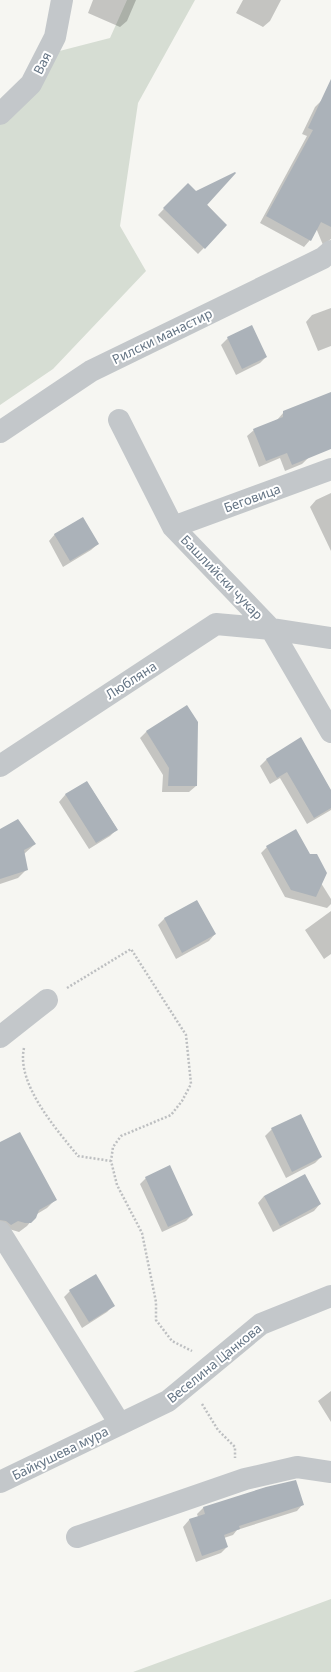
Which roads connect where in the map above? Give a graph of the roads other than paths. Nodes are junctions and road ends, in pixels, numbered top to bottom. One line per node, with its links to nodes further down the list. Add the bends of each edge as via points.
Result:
1 (62, 0): 2 (street, Вая, via 55,37 31,84)
2 (0, 114)
3 (331, 252): 5 (street, Рилски манастир, via 91,371)
4 (119, 420): 7 (street, Башлийски чукар)
5 (0, 432)
6 (331, 469): 7 (street, Беговица)
7 (173, 527): 8 (street, Башлийски чукар)
8 (271, 628): 9 (street, Любляна); 10 (street, Башлийски чукар); 11 (street, Любляна, via 216,624)
9 (331, 638)
10 (331, 732)
11 (0, 766)
12 (47, 1000): 13 (street)
13 (0, 1037)
14 (0, 1232): 16 (street)
15 (331, 1296): 16 (street, Веселина Цанкова, via 261,1324 168,1401)
16 (120, 1424): 18 (street, Байкушева мура)
17 (331, 1472): 19 (street, via 296,1466 245,1479)
18 (0, 1482)
19 (77, 1537)

